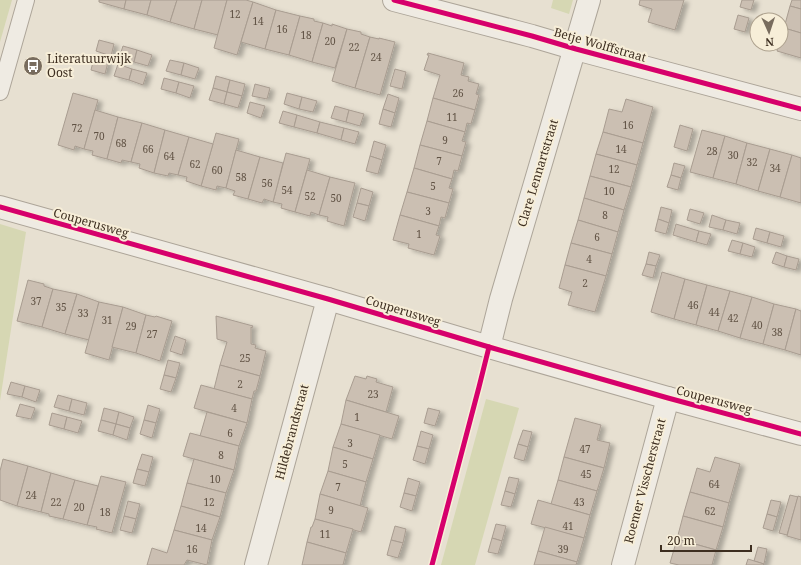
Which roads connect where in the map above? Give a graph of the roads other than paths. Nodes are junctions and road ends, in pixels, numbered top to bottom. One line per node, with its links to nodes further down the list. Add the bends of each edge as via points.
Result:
1 (26, 0): 5 (lane)
2 (394, 0): 4 (street, Betje Wolffstraat)
3 (589, 0): 4 (street, Clare Lennartstraat)
4 (576, 49): 6 (street, Betje Wolffstraat); 9 (street, Clare Lennartstraat)
5 (0, 92)
6 (801, 109)
7 (0, 206): 8 (street, Couperusweg)
8 (328, 299): 9 (street, Couperusweg); 12 (street, Hildebrandstraat)
9 (489, 347): 10 (street, Couperusweg)
10 (668, 398): 11 (street, Couperusweg); 13 (street, Roemer Visscherstraat)
11 (801, 434)
12 (256, 565)
13 (623, 565)

